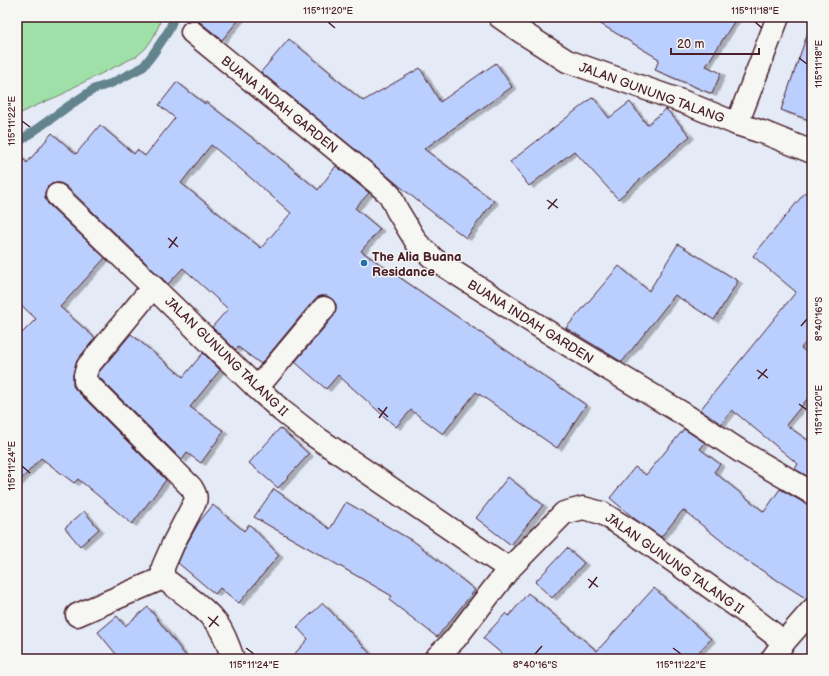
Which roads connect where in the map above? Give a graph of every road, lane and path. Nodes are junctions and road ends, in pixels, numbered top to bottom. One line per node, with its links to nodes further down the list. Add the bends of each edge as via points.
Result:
1 (500, 17): 4 (street, JALAN GUNUNG TALANG, via 567,61 684,102)
2 (778, 17): 4 (street)
3 (192, 32): 10 (street, BUANA INDAH GARDEN, via 390,195 417,243 435,260 740,451)
4 (737, 124): 5 (street, JALAN GUNUNG TALANG)
5 (812, 152)
6 (57, 195): 7 (street, JALAN GUNUNG TALANG II)
7 (154, 286): 9 (street, JALAN GUNUNG TALANG II); 12 (street, via 88,366 85,381 195,493 195,502 163,567)
8 (324, 308): 9 (street)
9 (257, 388): 11 (street, JALAN GUNUNG TALANG II, via 310,432)
10 (812, 493)
11 (508, 569): 15 (street, JALAN GUNUNG TALANG II, via 564,513 583,508 602,513 739,607); 16 (street, JALAN GUNUNG TALANG II)
12 (163, 578): 14 (street); 17 (street, via 208,613 218,625)
13 (812, 610): 15 (street)
14 (77, 615)
15 (784, 642): 18 (street)
16 (438, 658)
17 (232, 659)
18 (772, 659)

